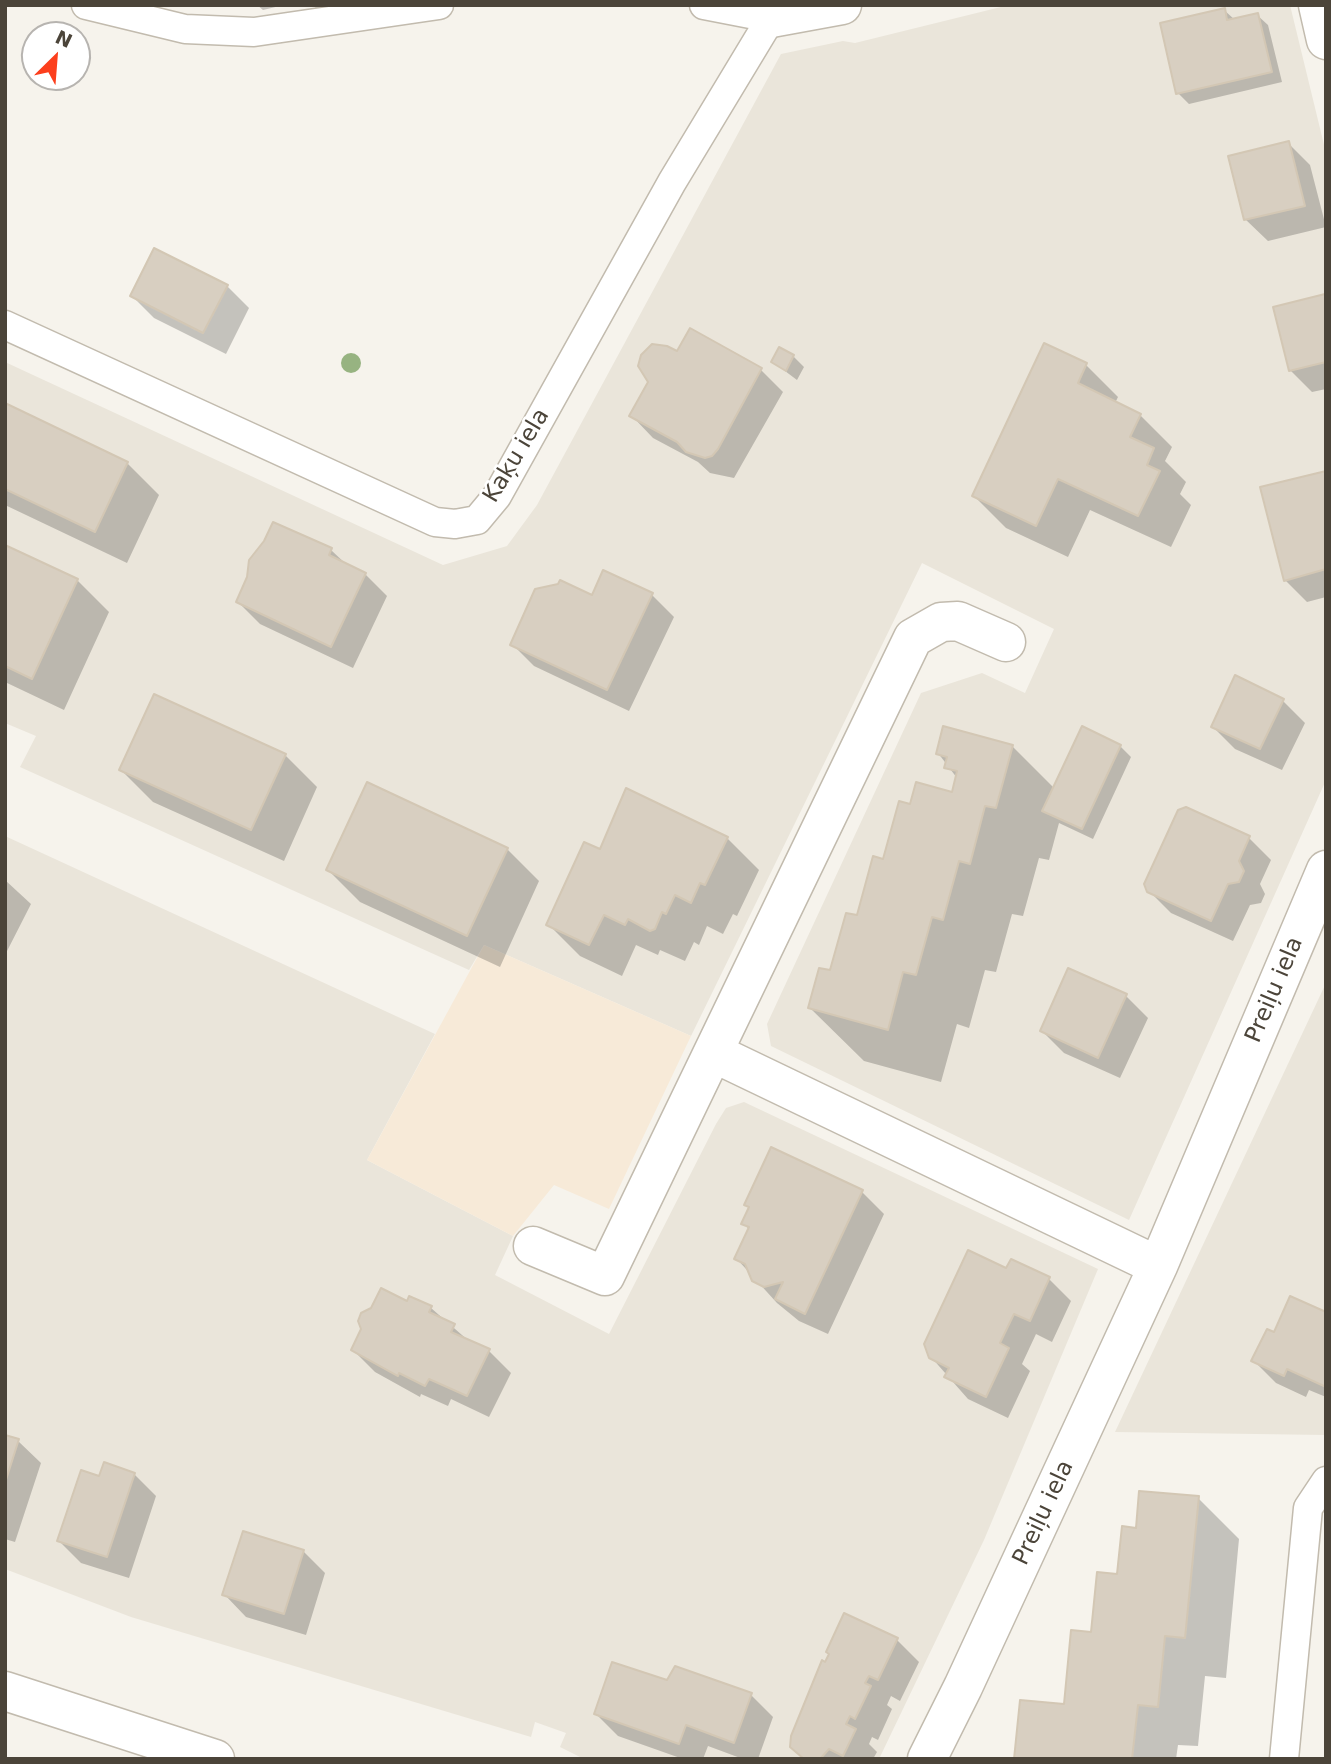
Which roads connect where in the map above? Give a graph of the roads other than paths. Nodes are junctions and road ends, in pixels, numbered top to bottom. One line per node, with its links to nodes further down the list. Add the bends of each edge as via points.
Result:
1 (86, 5): 2 (lane, via 185,29 254,33)
2 (439, 5)
3 (704, 5): 6 (lane)
4 (842, 5): 6 (street)
5 (1318, 5): 7 (street)
6 (771, 18): 8 (lane, Kaķu iela, via 672,182 497,496 477,520 435,522)
7 (1326, 40)
8 (5, 325)
9 (1006, 642): 11 (street, via 958,621 942,622 913,638)
10 (1326, 870): 13 (street, Preiļu iela)
11 (713, 1054): 12 (street, via 606,1276); 13 (street)
12 (533, 1246)
13 (1158, 1266): 17 (street, Preiļu iela)
14 (1326, 1481): 18 (lane, via 1308,1508)
15 (5, 1691): 16 (street)
16 (215, 1759)
17 (927, 1759)
18 (1284, 1759)

